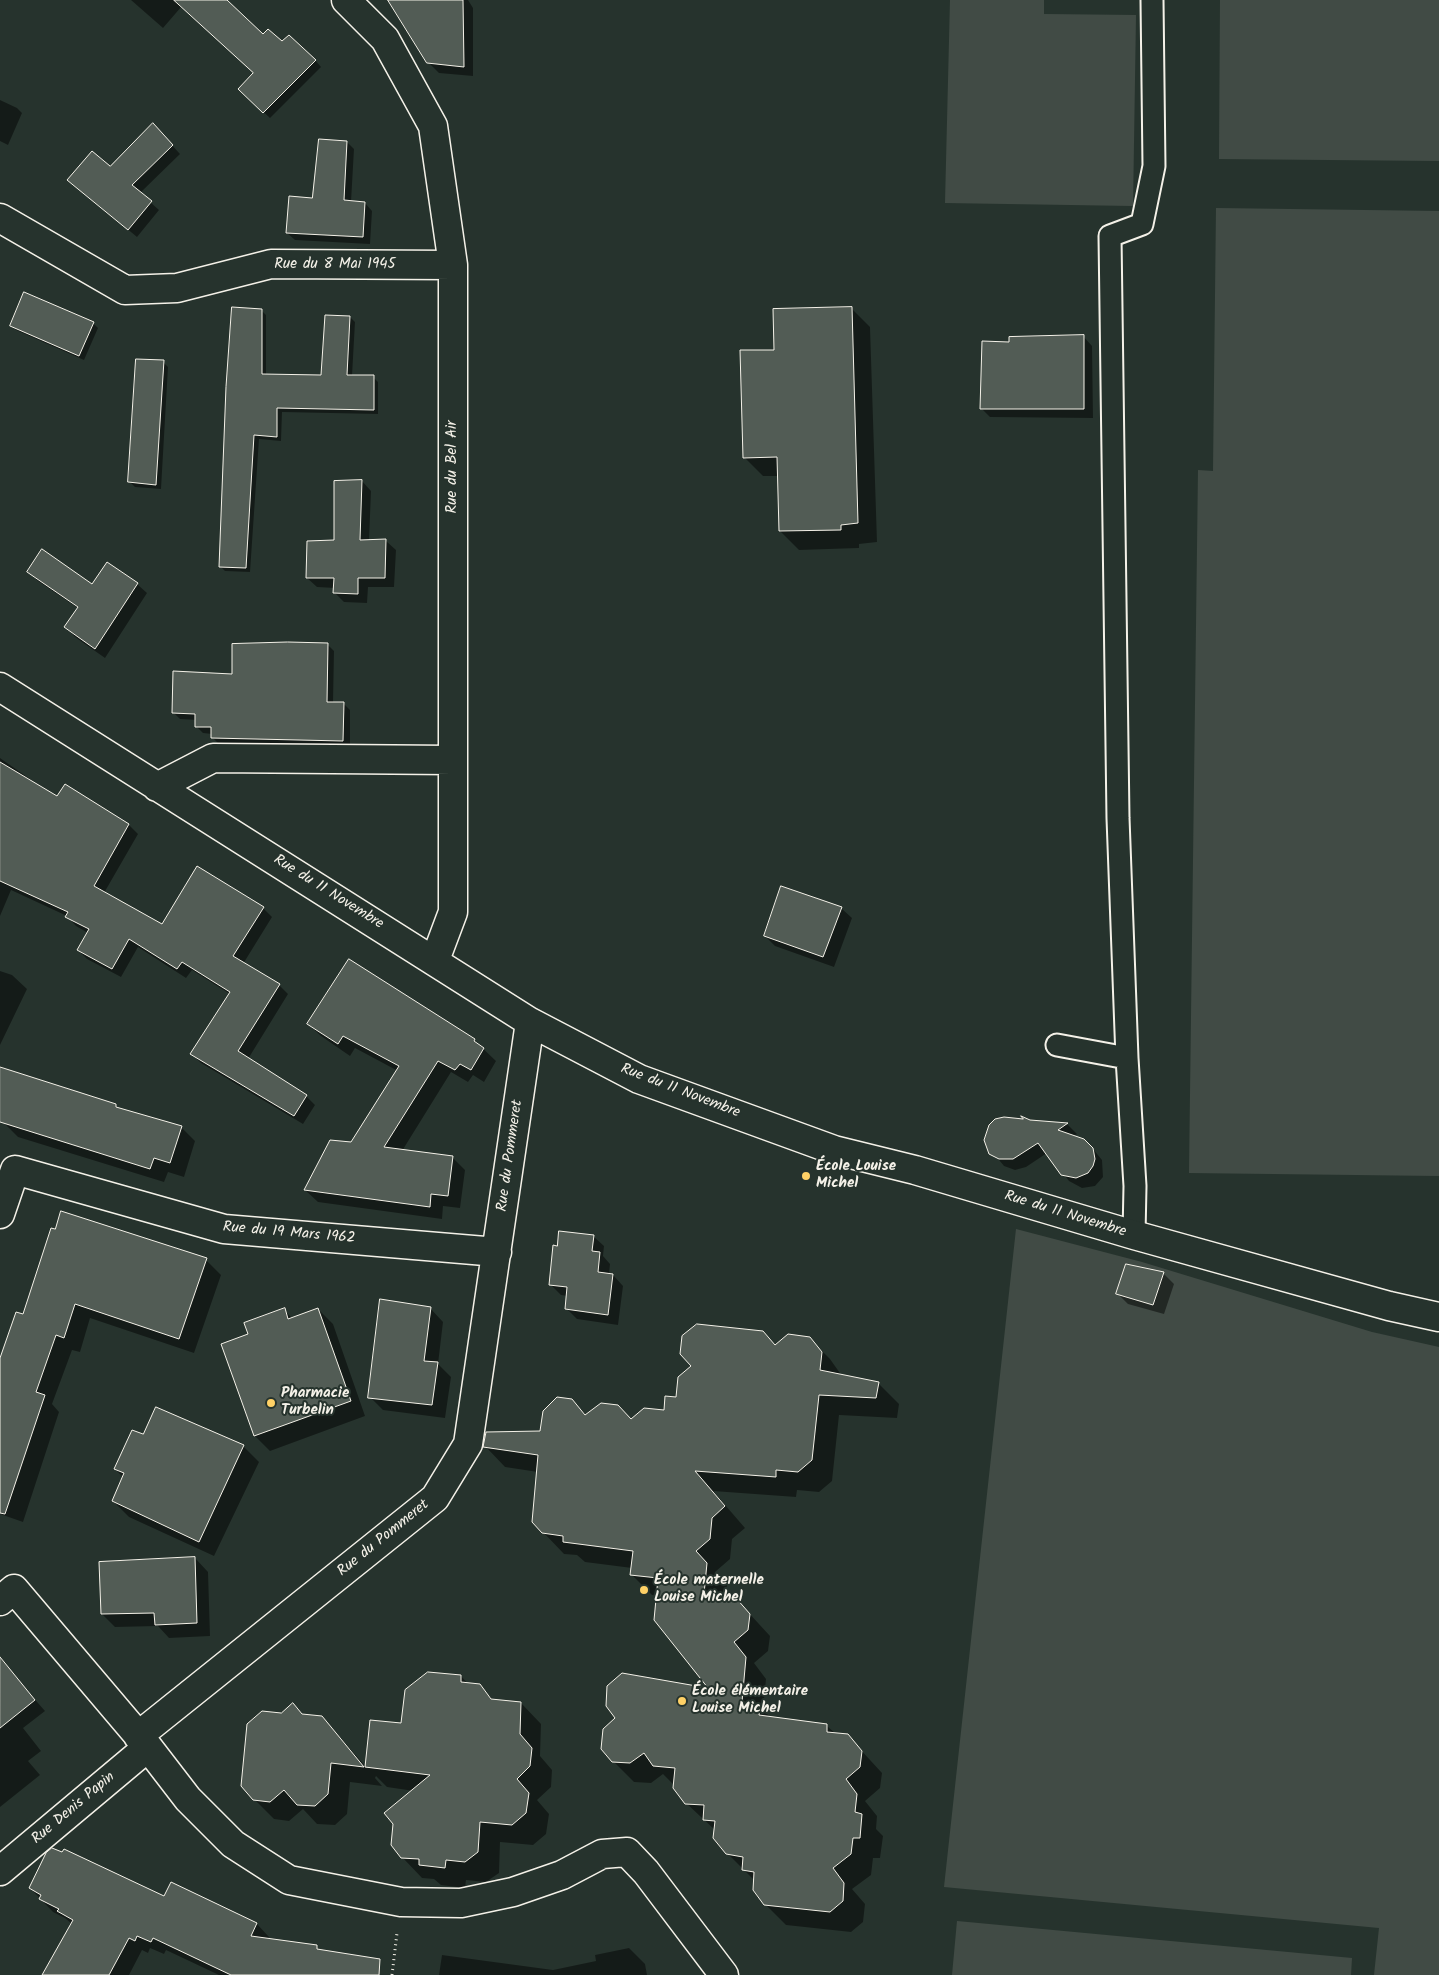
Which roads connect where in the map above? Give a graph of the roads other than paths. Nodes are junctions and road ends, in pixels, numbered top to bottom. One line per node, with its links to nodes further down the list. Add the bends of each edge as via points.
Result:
1 (346, 0): 4 (street, Rue du Bel Air, via 385,39 433,126)
2 (1152, 0): 11 (lane, via 1154,166 1142,224 1110,236 1118,818)
3 (0, 218): 4 (street, Rue du 8 Mai 1945, via 125,290 177,288 270,264)
4 (453, 265): 6 (street, Rue du Bel Air)
5 (0, 687): 7 (street, Rue du 11 Novembre)
6 (452, 760): 7 (street, via 213,758); 8 (street, Rue du Bel Air, via 453,912)
7 (157, 787): 8 (street, Rue du 11 Novembre)
8 (435, 960): 9 (street, Rue du 11 Novembre)
9 (530, 1022): 13 (street, Rue du 11 Novembre, via 639,1079 834,1150 915,1170); 14 (street, Rue du Pommeret)
10 (1057, 1045): 11 (lane)
11 (1127, 1058): 13 (lane, via 1135,1186)
12 (0, 1214): 14 (street, Rue du 19 Mars 1962, via 15,1170 224,1230)
13 (1134, 1235): 15 (street, Rue du 11 Novembre)
14 (497, 1252): 17 (street, Rue du Pommeret, via 468,1444 435,1498)
15 (1439, 1317)
16 (0, 1601): 17 (street, via 14,1589)
17 (143, 1742): 18 (street, Rue Denis Papin); 19 (street, via 188,1799 233,1844 289,1880 401,1902 461,1903 513,1892 562,1875 602,1854 627,1852 646,1872)
18 (0, 1872)
19 (724, 1975)

